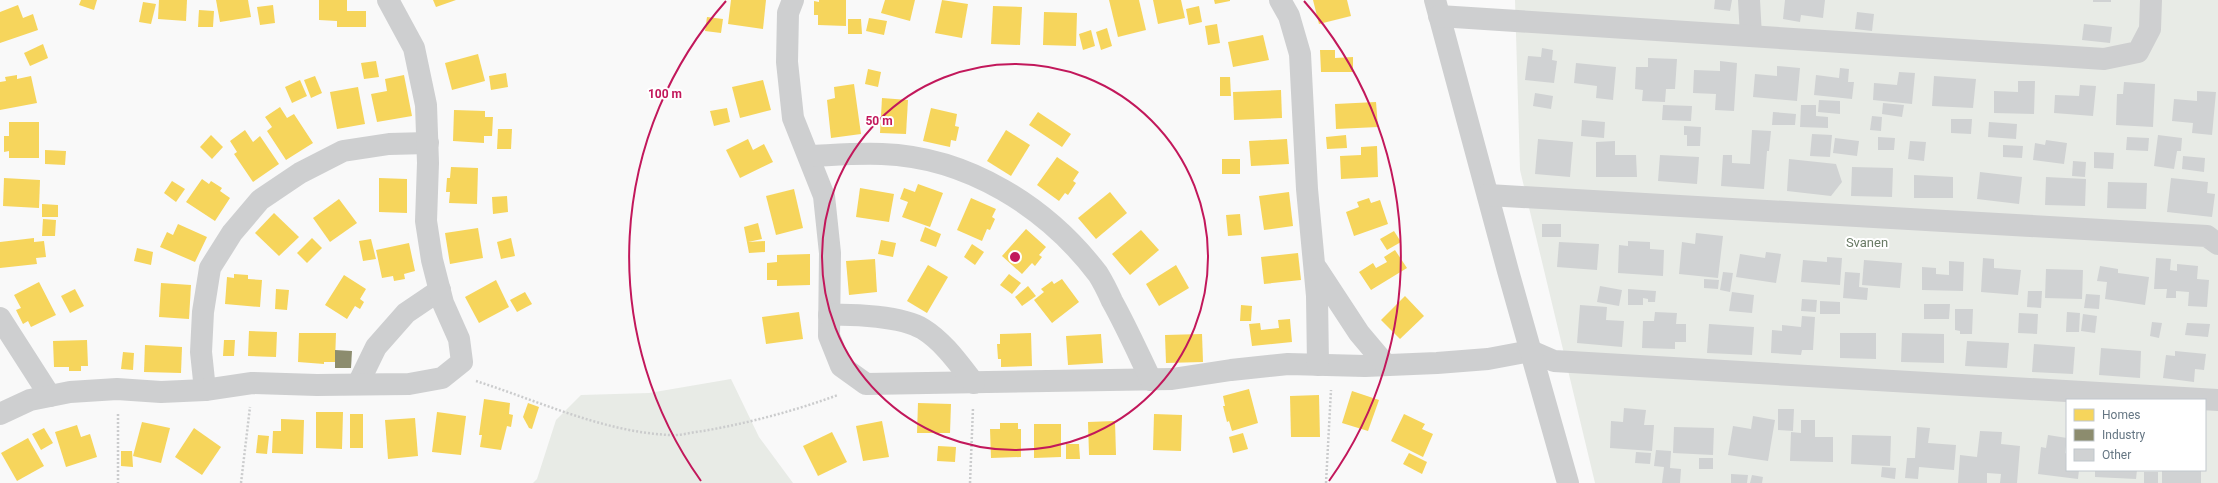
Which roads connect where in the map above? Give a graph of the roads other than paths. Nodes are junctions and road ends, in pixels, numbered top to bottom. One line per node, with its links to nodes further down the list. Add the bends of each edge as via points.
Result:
1 (388, 0): 8 (street, via 414,48 426,105)
2 (793, 0): 9 (street, via 788,13 787,62 793,118)
3 (1280, 0): 12 (street, via 1300,54)
4 (1749, 0): 7 (street)
5 (2151, 0): 7 (street, via 2150,29 2138,52 2104,59)
6 (1437, 8): 7 (street); 10 (street)
7 (1751, 36)
8 (428, 143): 13 (street, via 426,221); 22 (street, via 389,144 343,151 300,173 260,200 232,233 210,268 203,312 201,352)
9 (810, 156): 14 (street, via 824,196 830,253); 19 (street, via 883,154 934,162 984,179 1033,208 1066,238 1098,275 1123,320)
10 (1488, 195): 11 (street, via 2207,236); 16 (street)
11 (2218, 244)
12 (1314, 264): 17 (street); 18 (street, via 1359,333)
13 (440, 290): 21 (street, via 406,313 376,347); 21 (street, via 443,303 460,339 462,362 442,378 409,384)
14 (829, 315): 20 (street, via 851,314 888,318 922,329 948,351); 20 (street, via 829,336 841,366 866,384)
15 (0, 318): 23 (street)
16 (1531, 351): 18 (street, via 1488,359); 24 (street, via 1554,361); 28 (street)
17 (1325, 365): 18 (street); 19 (street, via 1288,364)
18 (1386, 365)
19 (1151, 380): 20 (street)
20 (974, 383)
21 (358, 384): 22 (street, via 252,383)
22 (205, 390): 23 (street, via 161,392 117,389)
23 (50, 396): 27 (street, via 30,400)
24 (2201, 399)
25 (2206, 399): 26 (street)
26 (2218, 400)
27 (0, 414)
28 (1568, 483)

